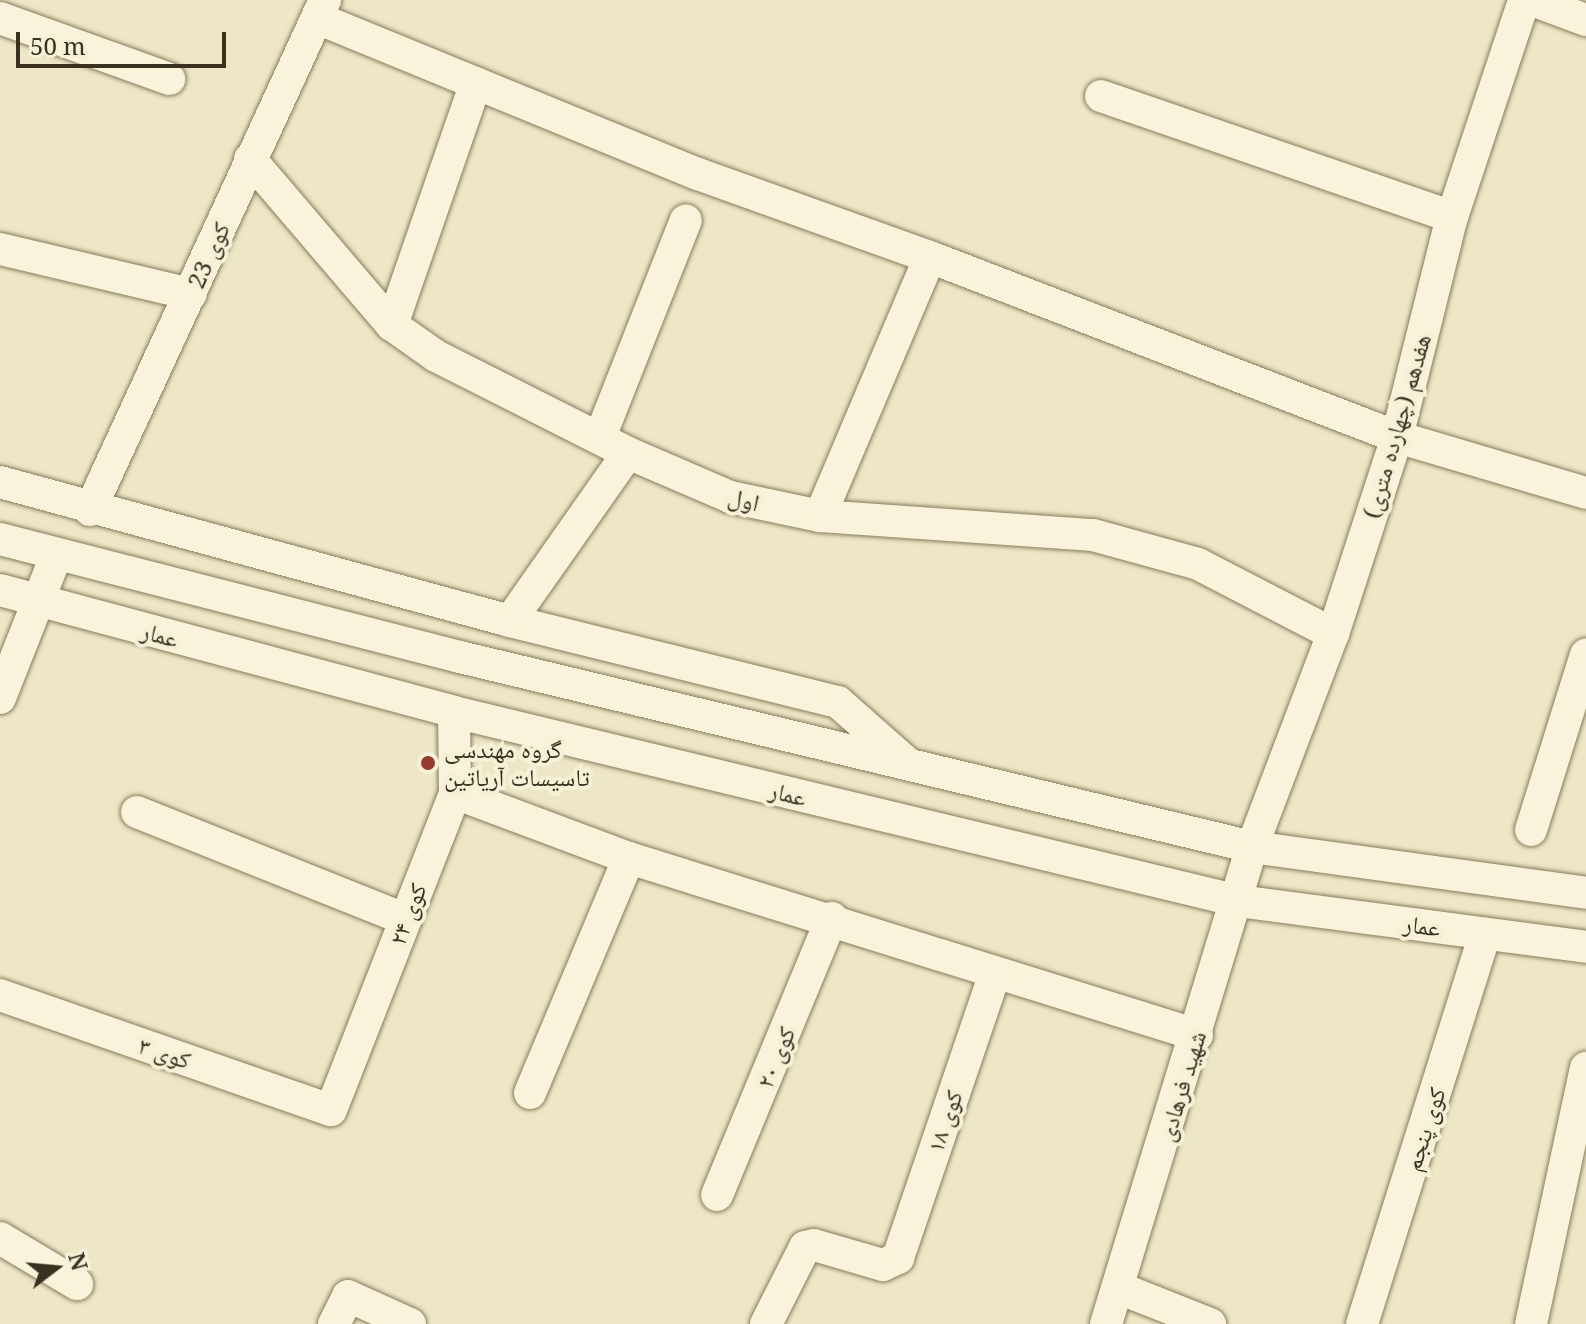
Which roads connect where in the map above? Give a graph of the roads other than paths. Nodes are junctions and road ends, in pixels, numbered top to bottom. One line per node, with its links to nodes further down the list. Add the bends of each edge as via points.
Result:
1 (1524, 0): 10 (street, هفدهم (چهارده متری))
2 (1532, 0): 5 (street)
3 (321, 9): 7 (street); 9 (street, کوی 23)
4 (0, 18): 6 (street)
5 (1586, 20)
6 (169, 79)
7 (476, 83): 13 (street, via 698,174); 15 (street)
8 (1101, 96): 10 (street)
9 (250, 159): 14 (street, کوی 23); 15 (street, اول)
10 (1452, 217): 17 (street, هفدهم (چهارده متری))
11 (686, 220): 16 (street)
12 (0, 249): 14 (street)
13 (930, 257): 17 (street); 22 (street)
14 (191, 294): 21 (street, کوی 23)
15 (392, 325): 16 (street, اول, via 436,356)
16 (600, 437): 18 (street, اول)
17 (1397, 437): 20 (street); 28 (street, هفدهم (چهارده متری))
18 (628, 453): 22 (street, اول, via 730,497); 27 (street)
19 (0, 482): 21 (street)
20 (1586, 493)
21 (90, 510): 27 (street)
22 (820, 516): 28 (street, اول, via 1093,535 1198,564)
23 (0, 539): 24 (street, عمار)
24 (56, 556): 26 (street); 32 (street, عمار)
25 (0, 590): 26 (street, عمار)
26 (39, 602): 30 (street); 31 (street, عمار)
27 (510, 621): 32 (street, via 838,702)
28 (1333, 634): 36 (street, هفدهم (چهارده متری))
29 (1586, 654): 35 (street)
30 (0, 698)
31 (454, 712): 33 (street, کوی ۲۴); 39 (street, عمار)
32 (907, 763): 36 (street, عمار)
33 (455, 793): 37 (street); 41 (street, کوی ۲۴)
34 (137, 812): 41 (street)
35 (1531, 830)
36 (1252, 847): 38 (street, عمار); 39 (street, شهید فرهادی)
37 (629, 858): 40 (street); 48 (street)
38 (1586, 893)
39 (1238, 901): 42 (street, عمار); 46 (street, شهید فرهادی)
40 (832, 918): 44 (street); 50 (street, کوی ۲۰)
41 (405, 919): 49 (street, کوی ۲۴)
42 (1485, 934): 43 (street, عمار); 59 (street, کوی پنجم)
43 (1586, 947)
44 (994, 976): 46 (street); 56 (street, کوی ۱۸, via 891,1264 805,1247)
45 (0, 995): 49 (street, کوی ۳)
46 (1197, 1035): 53 (street, شهید فرهادی)
47 (1586, 1068): 60 (street)
48 (530, 1093)
49 (331, 1110)
50 (717, 1195)
51 (0, 1238): 52 (street)
52 (77, 1284)
53 (1119, 1288): 57 (street, شهید فرهادی); 58 (street)
54 (334, 1324): 55 (street, via 348,1296)
55 (410, 1324)
56 (766, 1324)
57 (1106, 1324)
58 (1210, 1324)
59 (1362, 1324)
60 (1531, 1324)

